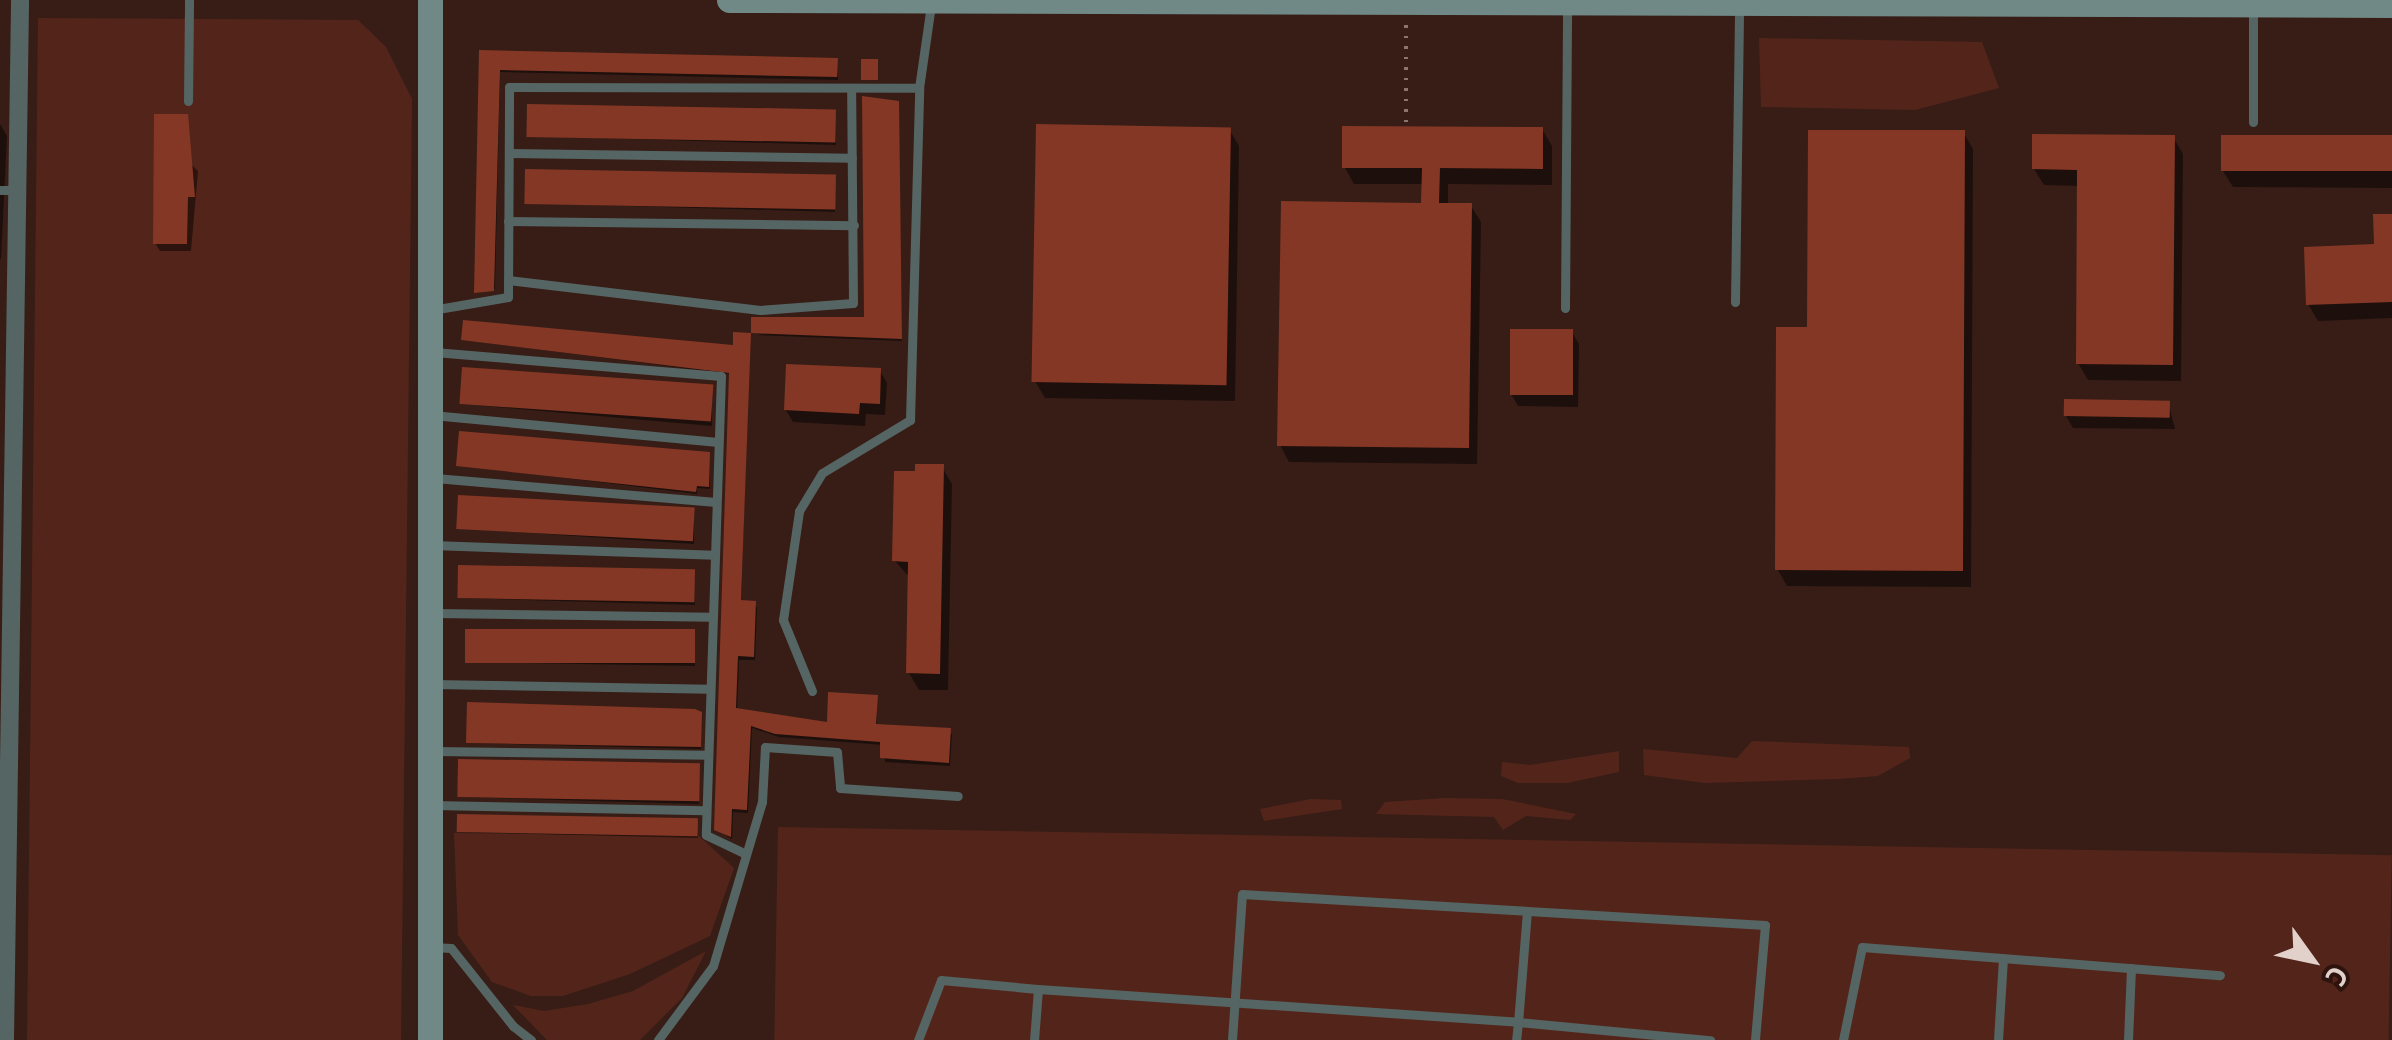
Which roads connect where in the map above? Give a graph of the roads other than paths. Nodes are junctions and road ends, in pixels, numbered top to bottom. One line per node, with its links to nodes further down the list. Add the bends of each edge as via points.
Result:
1 (20, 0): 19 (street)
2 (189, 0): 15 (lane)
3 (430, 0): 25 (main road)
4 (730, 0): 5 (main road)
5 (931, 2): 10 (main road); 14 (lane)
6 (1824, 3): 7 (main road); 12 (main road)
7 (1928, 3): 8 (main road)
8 (2079, 3): 11 (main road)
9 (2392, 5): 11 (main road)
10 (1568, 6): 12 (main road); 24 (lane)
11 (2254, 6): 16 (lane)
12 (1739, 8): 23 (lane)
13 (850, 88): 14 (lane); 17 (lane, via 509,87); 18 (lane)
14 (919, 88): 37 (lane, via 910,420 822,473 799,512 783,620)
15 (188, 102)
16 (2253, 122)
17 (509, 153): 18 (lane); 20 (lane)
18 (852, 158): 21 (lane)
19 (9, 190): 43 (street)
20 (508, 220): 21 (lane); 22 (lane)
21 (854, 225): 22 (lane, via 853,304 760,310)
22 (508, 280): 25 (lane, via 508,297)
23 (1735, 302)
24 (1565, 308)
25 (431, 310): 26 (main road)
26 (431, 352): 27 (main road); 28 (lane, via 720,376)
27 (431, 414): 28 (lane); 29 (main road)
28 (718, 442): 30 (lane)
29 (431, 478): 30 (lane); 31 (main road)
30 (716, 502): 32 (lane)
31 (432, 545): 32 (lane); 33 (main road)
32 (714, 555): 34 (lane)
33 (432, 613): 34 (lane); 35 (main road)
34 (712, 618): 36 (lane)
35 (432, 684): 36 (lane); 38 (main road)
36 (710, 689): 39 (lane)
37 (812, 691)
38 (432, 750): 39 (lane); 41 (main road)
39 (707, 755): 42 (lane)
40 (958, 796): 44 (lane, via 840,788 836,752 765,747 762,802)
41 (432, 804): 42 (lane); 46 (main road)
42 (705, 810): 44 (lane, via 706,835)
43 (4, 811): 53 (street)
44 (746, 854): 56 (lane, via 712,966)
45 (1526, 911): 51 (lane, via 1242,894); 52 (lane); 62 (lane, via 1766,925)
46 (431, 948): 54 (main road); 55 (lane, via 451,948)
47 (2003, 958): 48 (lane); 63 (lane, via 1862,946); 64 (lane)
48 (2131, 968): 49 (lane); 65 (lane)
49 (2220, 975)
50 (1038, 989): 51 (lane); 57 (lane, via 942,980); 58 (lane)
51 (1234, 1002): 52 (lane); 59 (lane)
52 (1518, 1022): 60 (lane); 61 (lane)
53 (5, 1040)
54 (430, 1040)
55 (531, 1040)
56 (658, 1040)
57 (918, 1040)
58 (1034, 1040)
59 (1232, 1040)
60 (1516, 1040)
61 (1710, 1040)
62 (1755, 1040)
63 (1843, 1040)
64 (1998, 1040)
65 (2128, 1040)

